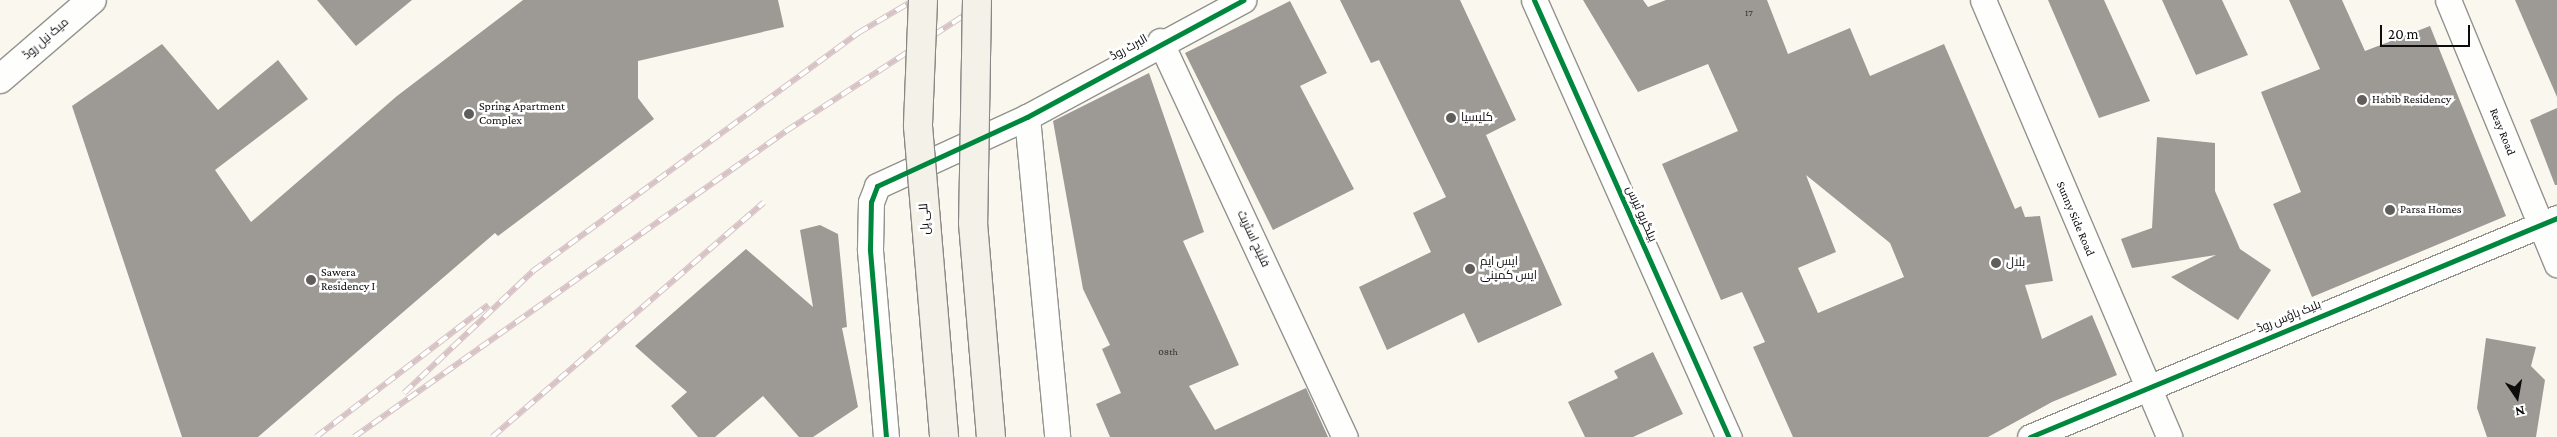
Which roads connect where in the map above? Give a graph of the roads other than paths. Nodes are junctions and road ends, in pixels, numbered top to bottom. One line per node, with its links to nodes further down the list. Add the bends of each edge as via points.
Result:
1 (92, 0): 9 (street, میک نیل روڈ)
2 (923, 0): 15 (main road, للی پل, bridge, via 918,126)
3 (978, 0): 16 (main road, bridge, via 973,223)
4 (1242, 0): 8 (street, البرٹ روڈ)
5 (1534, 0): 19 (street, بیلگریو ٹیرس)
6 (1982, 0): 13 (street, Sunny Side Road)
7 (2448, 0): 11 (street, Reay Road)
8 (1160, 41): 10 (street, البرٹ روڈ); 18 (street, فلینچ اسٹریٹ)
9 (0, 78)
10 (1027, 117): 14 (street, البرٹ روڈ, via 877,186 871,202 870,249); 17 (street)
11 (2549, 222): 12 (street, Reay Road); 13 (street, بلیک ہاؤس روڈ)
12 (2557, 264)
13 (2147, 387): 20 (street, بلیک ہاؤس روڈ); 21 (street, Sunny Side Road)
14 (886, 437)
15 (944, 437)
16 (991, 437)
17 (1057, 437)
18 (1345, 437)
19 (1730, 437)
20 (2030, 437)
21 (2169, 437)

